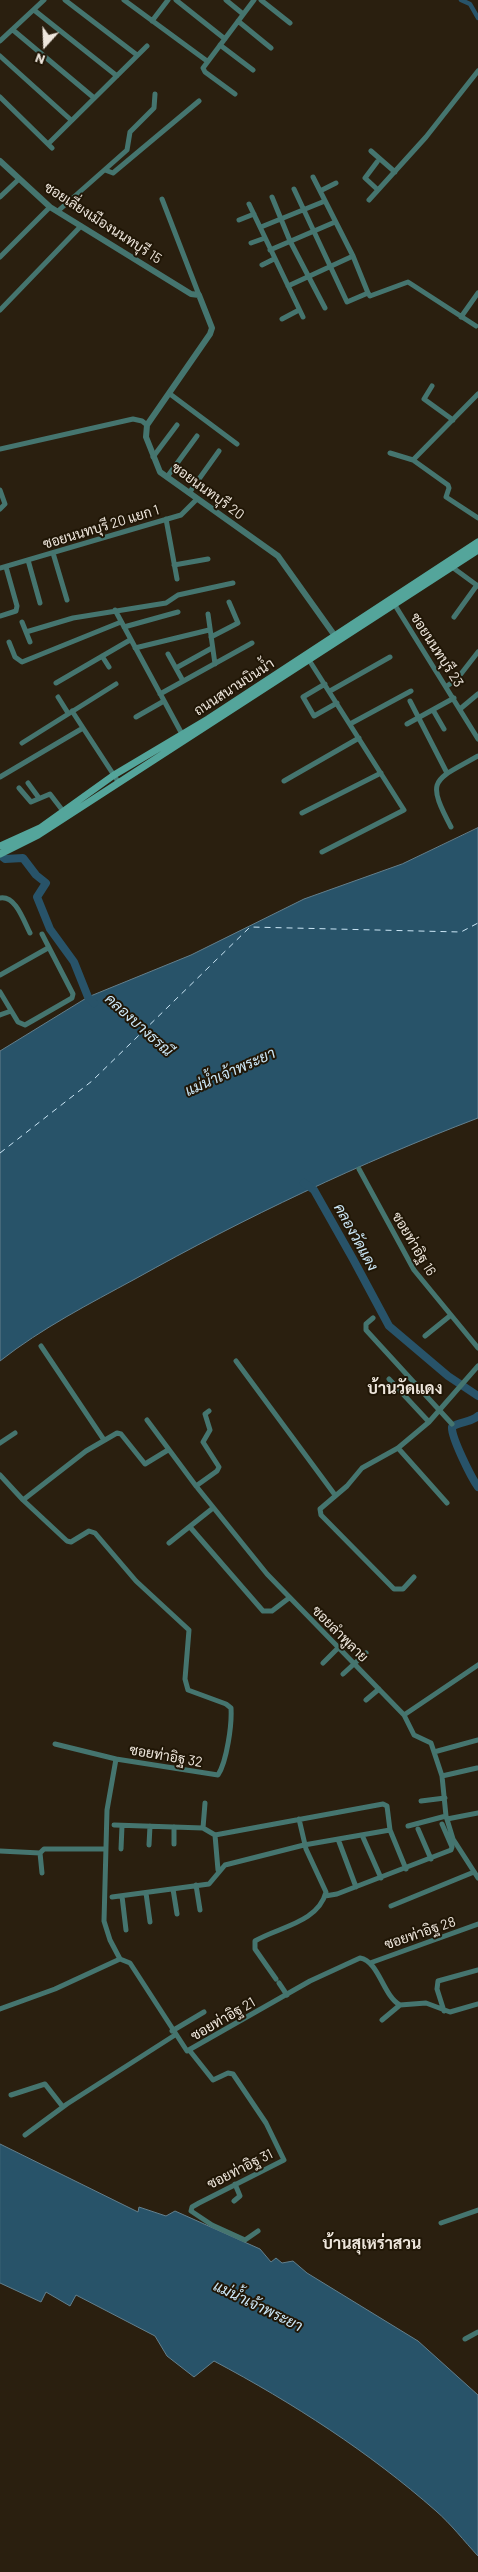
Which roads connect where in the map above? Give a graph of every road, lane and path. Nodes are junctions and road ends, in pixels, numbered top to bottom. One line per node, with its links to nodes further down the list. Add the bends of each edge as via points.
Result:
1 (44, 0): 9 (street)
2 (65, 0): 20 (street)
3 (124, 0): 11 (street)
4 (168, 0): 11 (street)
5 (176, 0): 15 (street)
6 (226, 0): 10 (street)
7 (254, 0): 10 (street)
8 (261, 0): 13 (street)
9 (34, 10): 14 (street); 25 (street)
10 (243, 14): 12 (street)
11 (152, 21): 22 (street)
12 (238, 21): 15 (street); 19 (street)
13 (290, 23)
14 (13, 30): 16 (street); 29 (street)
15 (224, 39): 17 (street)
16 (0, 42)
17 (220, 45): 22 (street); 23 (street)
18 (147, 46): 20 (street)
19 (271, 48)
20 (137, 55): 25 (street)
21 (0, 56): 31 (street)
22 (207, 61): 27 (street, via 203,71)
23 (253, 70)
24 (478, 71): 36 (street)
25 (116, 76): 29 (street)
26 (155, 94): 35 (street, via 154,108 130,132 127,150)
27 (235, 94)
28 (0, 97): 31 (street, via 50,146)
29 (93, 97): 31 (street)
30 (199, 101): 35 (street, via 113,172)
31 (71, 120)
32 (371, 151): 36 (street)
33 (0, 161): 38 (street, ซอยเลี่ยงเมืองนนทบุรี 15)
34 (377, 162): 41 (street, via 365,178)
35 (105, 170): 50 (street)
36 (395, 172): 41 (street)
37 (313, 177): 42 (street)
38 (19, 179): 43 (street); 49 (street, ซอยเลี่ยงเมืองนนทบุรี 15)
39 (336, 183): 42 (street)
40 (294, 189): 51 (street)
41 (378, 190): 46 (street)
42 (320, 191): 47 (street)
43 (0, 197)
44 (272, 197): 53 (street)
45 (162, 198): 72 (street)
46 (369, 200)
47 (325, 201): 51 (street); 55 (street)
48 (249, 204): 52 (street)
49 (50, 207): 50 (street, ซอยเลี่ยงเมืองนนทบุรี 15); 64 (street)
50 (58, 211): 56 (street, ซอยเลี่ยงเมืองนนทบุรี 15)
51 (303, 211): 53 (street); 58 (street)
52 (254, 214): 54 (street); 57 (street)
53 (282, 218): 57 (street); 60 (street)
54 (239, 220)
55 (335, 222): 58 (street); 63 (street)
56 (81, 226): 72 (street, ซอยเลี่ยงเมืองนนทบุรี 15, via 191,294); 74 (street)
57 (261, 227): 59 (street)
58 (313, 232): 60 (street); 67 (street)
59 (264, 238): 61 (street); 62 (street)
60 (290, 241): 62 (street); 68 (street)
61 (251, 243)
62 (270, 250): 65 (street)
63 (353, 256): 67 (street); 70 (street)
64 (0, 257)
65 (274, 259): 66 (street); 69 (street)
66 (262, 265)
67 (329, 267): 68 (street); 70 (street, via 347,302)
68 (308, 277): 69 (street); 73 (street)
69 (288, 286): 75 (street)
70 (368, 292): 76 (street, via 370,296 408,282)
71 (478, 293): 76 (street)
72 (199, 295): 81 (street, via 212,331)
73 (325, 308)
74 (0, 310)
75 (299, 310): 77 (street); 78 (street)
76 (461, 316): 79 (street)
77 (303, 317)
78 (282, 319)
79 (476, 326)
80 (432, 386): 83 (street, via 424,399)
81 (170, 394): 84 (street); 87 (street)
82 (478, 394): 83 (street)
83 (452, 420): 92 (street)
84 (146, 425): 88 (street, via 133,419); 91 (street, ซอยนนทบุรี 20, via 146,437)
85 (176, 425): 91 (street)
86 (197, 436): 93 (street)
87 (238, 444)
88 (0, 448)
89 (219, 452): 95 (street)
90 (390, 452): 92 (street)
91 (154, 457): 93 (street, ซอยนนทบุรี 20, via 160,472)
92 (412, 460): 98 (street, via 449,487 446,497)
93 (167, 477): 95 (street, ซอยนนทบุรี 20)
94 (0, 489): 97 (street, via 5,504)
95 (188, 493): 96 (street, ซอยนนทบุรี 20)
96 (197, 500): 99 (street, ซอยนนทบุรี 20 แยก 1, via 181,515); 124 (street, ซอยนนทบุรี 20, via 278,556)
97 (0, 509)
98 (478, 518)
99 (166, 519): 102 (street, ซอยนนทบุรี 20 แยก 1); 105 (street)
100 (478, 542): 113 (main road, ถนนสนามบินน้ำ)
101 (478, 550): 106 (main road, ถนนสนามบินน้ำ)
102 (53, 553): 104 (street, ซอยนนทบุรี 20 แยก 1); 111 (street)
103 (208, 559): 105 (street)
104 (28, 560): 107 (street, ซอยนนทบุรี 20 แยก 1); 114 (street)
105 (174, 565): 108 (street)
106 (452, 566): 110 (street); 113 (main road, ถนนสนามบินน้ำ)
107 (3, 568): 118 (street, via 17,606 16,611)
108 (177, 579)
109 (234, 583): 115 (street, via 178,596 166,603)
110 (478, 585): 119 (street)
111 (67, 600)
112 (229, 602): 125 (street, via 238,623)
113 (393, 602): 124 (main road, ถนนสนามบินน้ำ); 136 (main road, ถนนสนามบินน้ำ); 144 (street, ซอยนนทบุรี 23)
114 (40, 603)
115 (115, 610): 121 (street); 123 (street)
116 (178, 612): 121 (street)
117 (208, 614): 122 (street)
118 (0, 616)
119 (454, 617)
120 (22, 622): 123 (street)
121 (122, 625): 126 (street); 127 (street, via 22,662 15,657)
122 (209, 630): 125 (street); 130 (street)
123 (26, 632): 128 (street)
124 (335, 636): 163 (main road, ถนนสนามบินน้ำ)
125 (211, 637): 131 (street)
126 (130, 640): 130 (street); 134 (street)
127 (9, 642)
128 (30, 642)
129 (252, 643): 137 (street)
130 (135, 648): 147 (street)
131 (212, 648): 137 (street); 139 (street)
132 (478, 652): 144 (street, via 457,679)
133 (168, 654): 139 (street)
134 (102, 656): 138 (street); 141 (street)
135 (390, 657): 146 (street)
136 (309, 660): 143 (street); 173 (main road, ถนนสนามบินน้ำ)
137 (215, 664): 140 (street)
138 (109, 667)
139 (176, 668): 140 (street)
140 (183, 681): 147 (street)
141 (56, 683)
142 (116, 684): 156 (street)
143 (325, 684): 146 (street); 153 (street, via 303,697 314,716)
144 (447, 686): 150 (street, ซอยนนทบุรี 23)
145 (411, 691): 159 (street)
146 (330, 692): 153 (street)
147 (160, 694): 152 (street)
148 (478, 694): 154 (street)
149 (58, 697): 156 (street)
150 (454, 698): 154 (street, ซอยนนทบุรี 23); 155 (street)
151 (410, 701): 158 (street)
152 (164, 702): 157 (street); 163 (street)
153 (337, 703): 159 (street)
154 (460, 708): 165 (street, ซอยนนทบุรี 23)
155 (433, 710): 158 (street); 162 (street)
156 (70, 712): 161 (street); 166 (street)
157 (136, 717)
158 (419, 717): 160 (street); 169 (street)
159 (350, 724): 164 (street)
160 (407, 724)
161 (83, 728): 170 (street); 171 (street)
162 (444, 729)
163 (182, 734): 170 (main road, ถนนสนามบินน้ำ)
164 (359, 738): 168 (street); 172 (street)
165 (478, 740)
166 (22, 743)
167 (478, 756): 169 (street)
168 (381, 773): 178 (street); 181 (street, via 404,810)
169 (447, 774): 179 (street, via 435,784 435,794)
170 (114, 775): 173 (street); 177 (main road, ถนนสนามบินน้ำ)
171 (0, 778)
172 (284, 781)
173 (119, 782): 180 (main road, ถนนสนามบินน้ำ, via 38,836)
174 (28, 783): 176 (street)
175 (19, 788): 176 (street, via 29,801)
176 (39, 798): 177 (street, via 50,794)
177 (63, 811): 180 (main road, ถนนสนามบินน้ำ)
178 (302, 813)
179 (451, 827)
180 (1, 850)
181 (322, 852)
182 (0, 898): 183 (street, via 12,900)
183 (30, 933)
184 (42, 934): 185 (street)
185 (48, 948): 186 (street); 188 (street, via 73,994 72,998 24,1025)
186 (0, 975)
187 (0, 992): 188 (street)
188 (11, 1011): 189 (street)
189 (0, 1015)
190 (359, 1168): 191 (street, ซอยท่าอิฐ 16, via 414,1270)
191 (450, 1315): 193 (street); 195 (street, ซอยท่าอิฐ 16)
192 (373, 1318): 199 (street, via 366,1330)
193 (426, 1336)
194 (41, 1346): 205 (street)
195 (478, 1348)
196 (236, 1361): 211 (street)
197 (478, 1366): 199 (street)
198 (389, 1379): 202 (street)
199 (441, 1410): 202 (street); 203 (street)
200 (209, 1411): 210 (street, via 205,1414 210,1430 203,1442 219,1467 217,1472)
201 (147, 1420): 208 (street, ซอยลำพูลาย)
202 (429, 1422): 207 (street)
203 (452, 1424)
204 (15, 1433): 206 (street)
205 (104, 1440): 208 (street, via 116,1433 121,1434 145,1464); 212 (street)
206 (0, 1443)
207 (398, 1448): 211 (street, via 362,1468); 213 (street)
208 (168, 1450): 210 (street, ซอยลำพูลาย)
209 (0, 1475): 212 (street, ซอยท่าอิฐ 32)
210 (196, 1486): 214 (street, ซอยลำพูลาย)
211 (335, 1495): 217 (street, via 320,1509 320,1513 353,1550 397,1591)
212 (23, 1500): 231 (street, ซอยท่าอิฐ 32, via 67,1541 71,1542 89,1530 95,1533 136,1581 189,1630 185,1679 188,1690 231,1708 225,1758 218,1775)
213 (447, 1503)
214 (213, 1508): 215 (street); 218 (street, ซอยลำพูลาย)
215 (190, 1527): 216 (street); 218 (street, via 263,1611 272,1611)
216 (169, 1543)
217 (414, 1577)
218 (289, 1598): 219 (street, ซอยลำพูลาย)
219 (338, 1648): 221 (street); 222 (street, ซอยลำพูลาย)
220 (366, 1652): 222 (street)
221 (323, 1663)
222 (354, 1664): 224 (street); 225 (street, ซอยลำพูลาย)
223 (478, 1664): 227 (street)
224 (343, 1674)
225 (379, 1689): 226 (street); 227 (street, ซอยลำพูลาย)
226 (366, 1700)
227 (404, 1715): 230 (street, ซอยลำพูลาย, via 414,1735 429,1740)
228 (478, 1740): 230 (street)
229 (56, 1744): 231 (street)
230 (434, 1752): 233 (street, ซอยลำพูลาย)
231 (116, 1759): 255 (street, ซอยท่าอิฐ 32, via 107,1810)
232 (476, 1768): 233 (street)
233 (442, 1776): 234 (street, ซอยลำพูลาย)
234 (445, 1798): 235 (street); 238 (street, ซอยลำพูลาย)
235 (422, 1801)
236 (205, 1803): 246 (street)
237 (478, 1812): 238 (street)
238 (447, 1818): 244 (street); 262 (street, ซอยลำพูลาย, via 454,1839)
239 (299, 1820): 248 (street, via 383,1804 387,1806); 249 (street); 254 (street)
240 (442, 1824): 259 (street, via 452,1850)
241 (114, 1825): 242 (street)
242 (122, 1826): 243 (street); 256 (street)
243 (150, 1826): 245 (street); 252 (street)
244 (408, 1826)
245 (174, 1827): 246 (street); 253 (street)
246 (203, 1828): 249 (street)
247 (418, 1829): 259 (street)
248 (390, 1830): 250 (street); 260 (street)
249 (216, 1835): 261 (street)
250 (362, 1835): 251 (street); 264 (street)
251 (338, 1839): 254 (street); 267 (street)
252 (149, 1844)
253 (174, 1844)
254 (304, 1845): 261 (street, via 225,1865); 271 (street, via 325,1886)
255 (105, 1849): 258 (street, via 44,1849); 279 (street, ซอยท่าอิฐ 32, via 107,1891 104,1921)
256 (122, 1849)
257 (0, 1851): 258 (street)
258 (40, 1853): 263 (street)
259 (431, 1859): 260 (street)
260 (406, 1869): 264 (street)
261 (218, 1870): 266 (street, via 209,1884)
262 (474, 1872): 265 (street, ซอยลำพูลาย); 273 (street)
263 (42, 1873)
264 (381, 1878): 267 (street)
265 (478, 1878)
266 (196, 1886): 268 (street); 274 (street)
267 (356, 1887): 271 (street)
268 (173, 1889): 269 (street); 275 (street)
269 (146, 1893): 270 (street); 276 (street)
270 (122, 1896): 272 (street); 278 (street)
271 (325, 1896): 282 (street, via 308,1917 255,1940 255,1949)
272 (112, 1897)
273 (391, 1906)
274 (200, 1910)
275 (177, 1914)
276 (150, 1922)
277 (478, 1924): 280 (street, ซอยท่าอิฐ 28)
278 (126, 1930)
279 (120, 1959): 285 (street, via 55,1989); 289 (street, ซอยท่าอิฐ 21, via 130,1963)
280 (370, 1963): 282 (street, ซอยท่าอิฐ 21, via 363,1958 356,1959); 283 (street, via 390,1996)
281 (478, 1970): 286 (street, via 438,1982)
282 (287, 1995): 290 (street, ซอยท่าอิฐ 21)
283 (400, 2004): 286 (street, via 426,2003); 288 (street)
284 (478, 2004): 286 (street)
285 (0, 2009)
286 (445, 2011)
287 (204, 2012): 289 (street)
288 (382, 2020)
289 (173, 2033): 290 (street, ซอยท่าอิฐ 21, via 184,2049); 292 (street)
290 (190, 2051): 294 (street, ซอยท่าอิฐ 31, via 213,2080 233,2074 266,2122 284,2160)
291 (11, 2095): 292 (street, via 45,2084)
292 (63, 2107): 293 (street)
293 (25, 2135)
294 (235, 2184): 295 (street, via 240,2196); 298 (street, ซอยท่าอิฐ 31, via 190,2211 245,2240)
295 (234, 2201)
296 (478, 2210): 297 (street)
297 (441, 2223)
298 (258, 2231)
299 (478, 2332): 300 (street)
300 (464, 2339)

